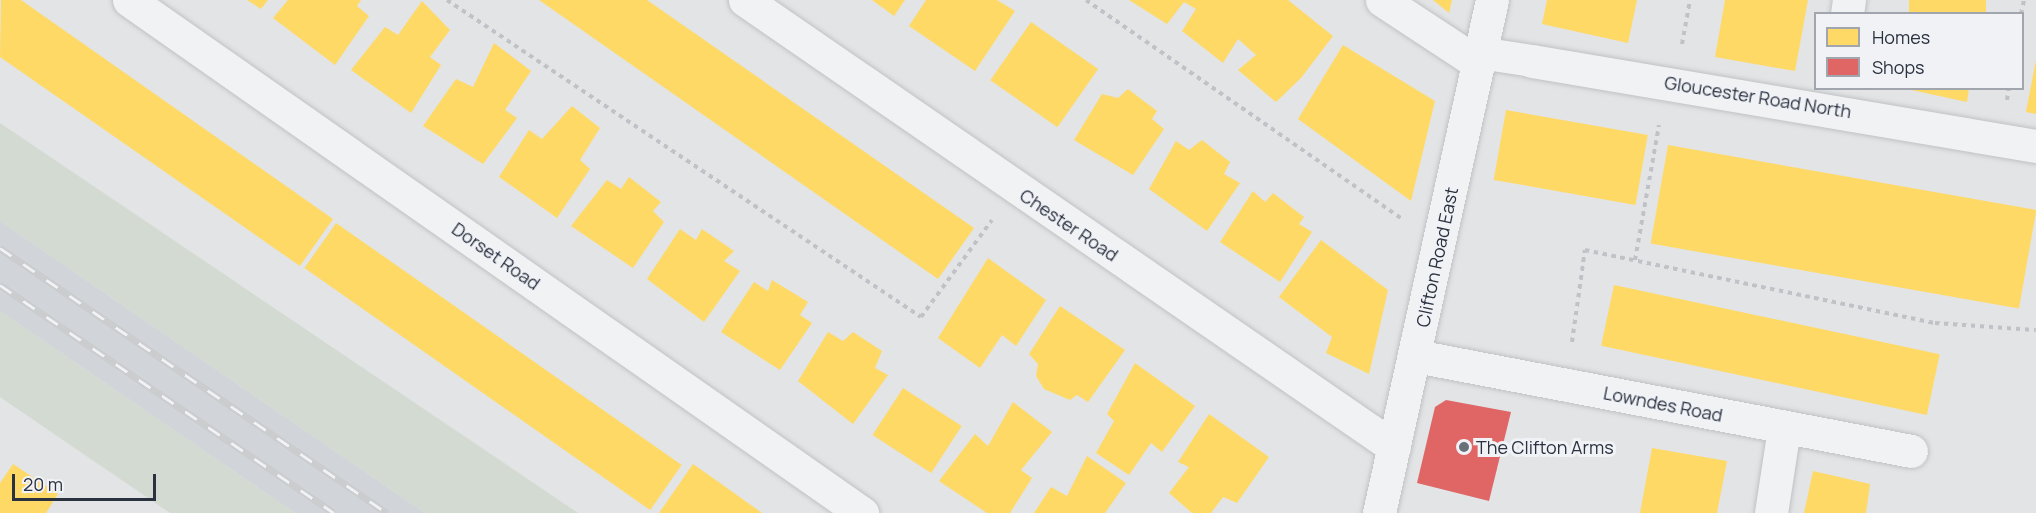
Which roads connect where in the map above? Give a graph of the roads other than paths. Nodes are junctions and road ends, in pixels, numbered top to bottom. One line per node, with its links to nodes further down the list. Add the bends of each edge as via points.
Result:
1 (129, 0): 13 (street, Dorset Road)
2 (745, 0): 11 (street, Chester Road)
3 (1382, 0): 5 (street)
4 (1492, 0): 5 (street, Clifton Road East)
5 (1479, 58): 6 (street, Gloucester Road North); 9 (street, Clifton Road East)
6 (1532, 61): 7 (street, Gloucester Road North, via 1666,82)
7 (1832, 99): 8 (street, Gloucester Road North)
8 (2036, 146)
9 (1416, 356): 10 (street, Lowndes Road); 11 (street, Clifton Road East)
10 (1784, 428): 12 (street, Lowndes Road); 15 (street)
11 (1394, 447): 14 (street, Clifton Road East)
12 (1911, 451)
13 (862, 513)
14 (1379, 513)
15 (1771, 513)

